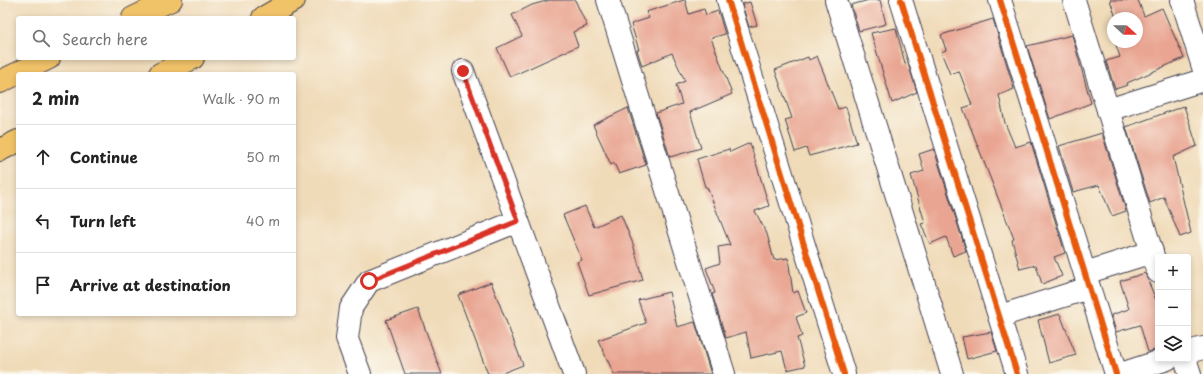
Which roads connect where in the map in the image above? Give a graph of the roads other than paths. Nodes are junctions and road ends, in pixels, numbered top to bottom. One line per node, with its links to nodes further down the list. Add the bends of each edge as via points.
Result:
1 (171, 0): 10 (main road)
2 (294, 0): 11 (main road)
3 (608, 0): 34 (street)
4 (728, 0): 35 (street)
5 (836, 0): 36 (street)
6 (901, 0): 27 (street)
7 (1000, 0): 26 (street)
8 (1074, 0): 21 (street)
9 (1182, 0): 14 (street)
10 (137, 16)
11 (266, 16)
12 (45, 60): 16 (main road)
13 (189, 60): 17 (main road)
14 (1203, 67)
15 (463, 71): 24 (street)
16 (20, 72)
17 (164, 72)
18 (16, 74): 20 (main road)
19 (1203, 80): 21 (street)
20 (0, 82)
21 (1108, 110): 25 (street)
22 (16, 142): 23 (main road)
23 (0, 150)
24 (518, 221): 32 (street, via 369,281 351,308 347,339); 33 (street)
25 (1155, 262): 26 (street)
26 (1087, 281): 27 (street); 38 (street)
27 (1000, 316): 37 (street)
28 (1203, 348): 29 (street)
29 (1191, 351)
30 (1158, 362): 39 (street)
31 (1186, 362): 40 (street)
32 (360, 374)
33 (574, 374)
34 (724, 374)
35 (844, 374)
36 (952, 374)
37 (1018, 374)
38 (1116, 374)
39 (1121, 374)
40 (1190, 374)

